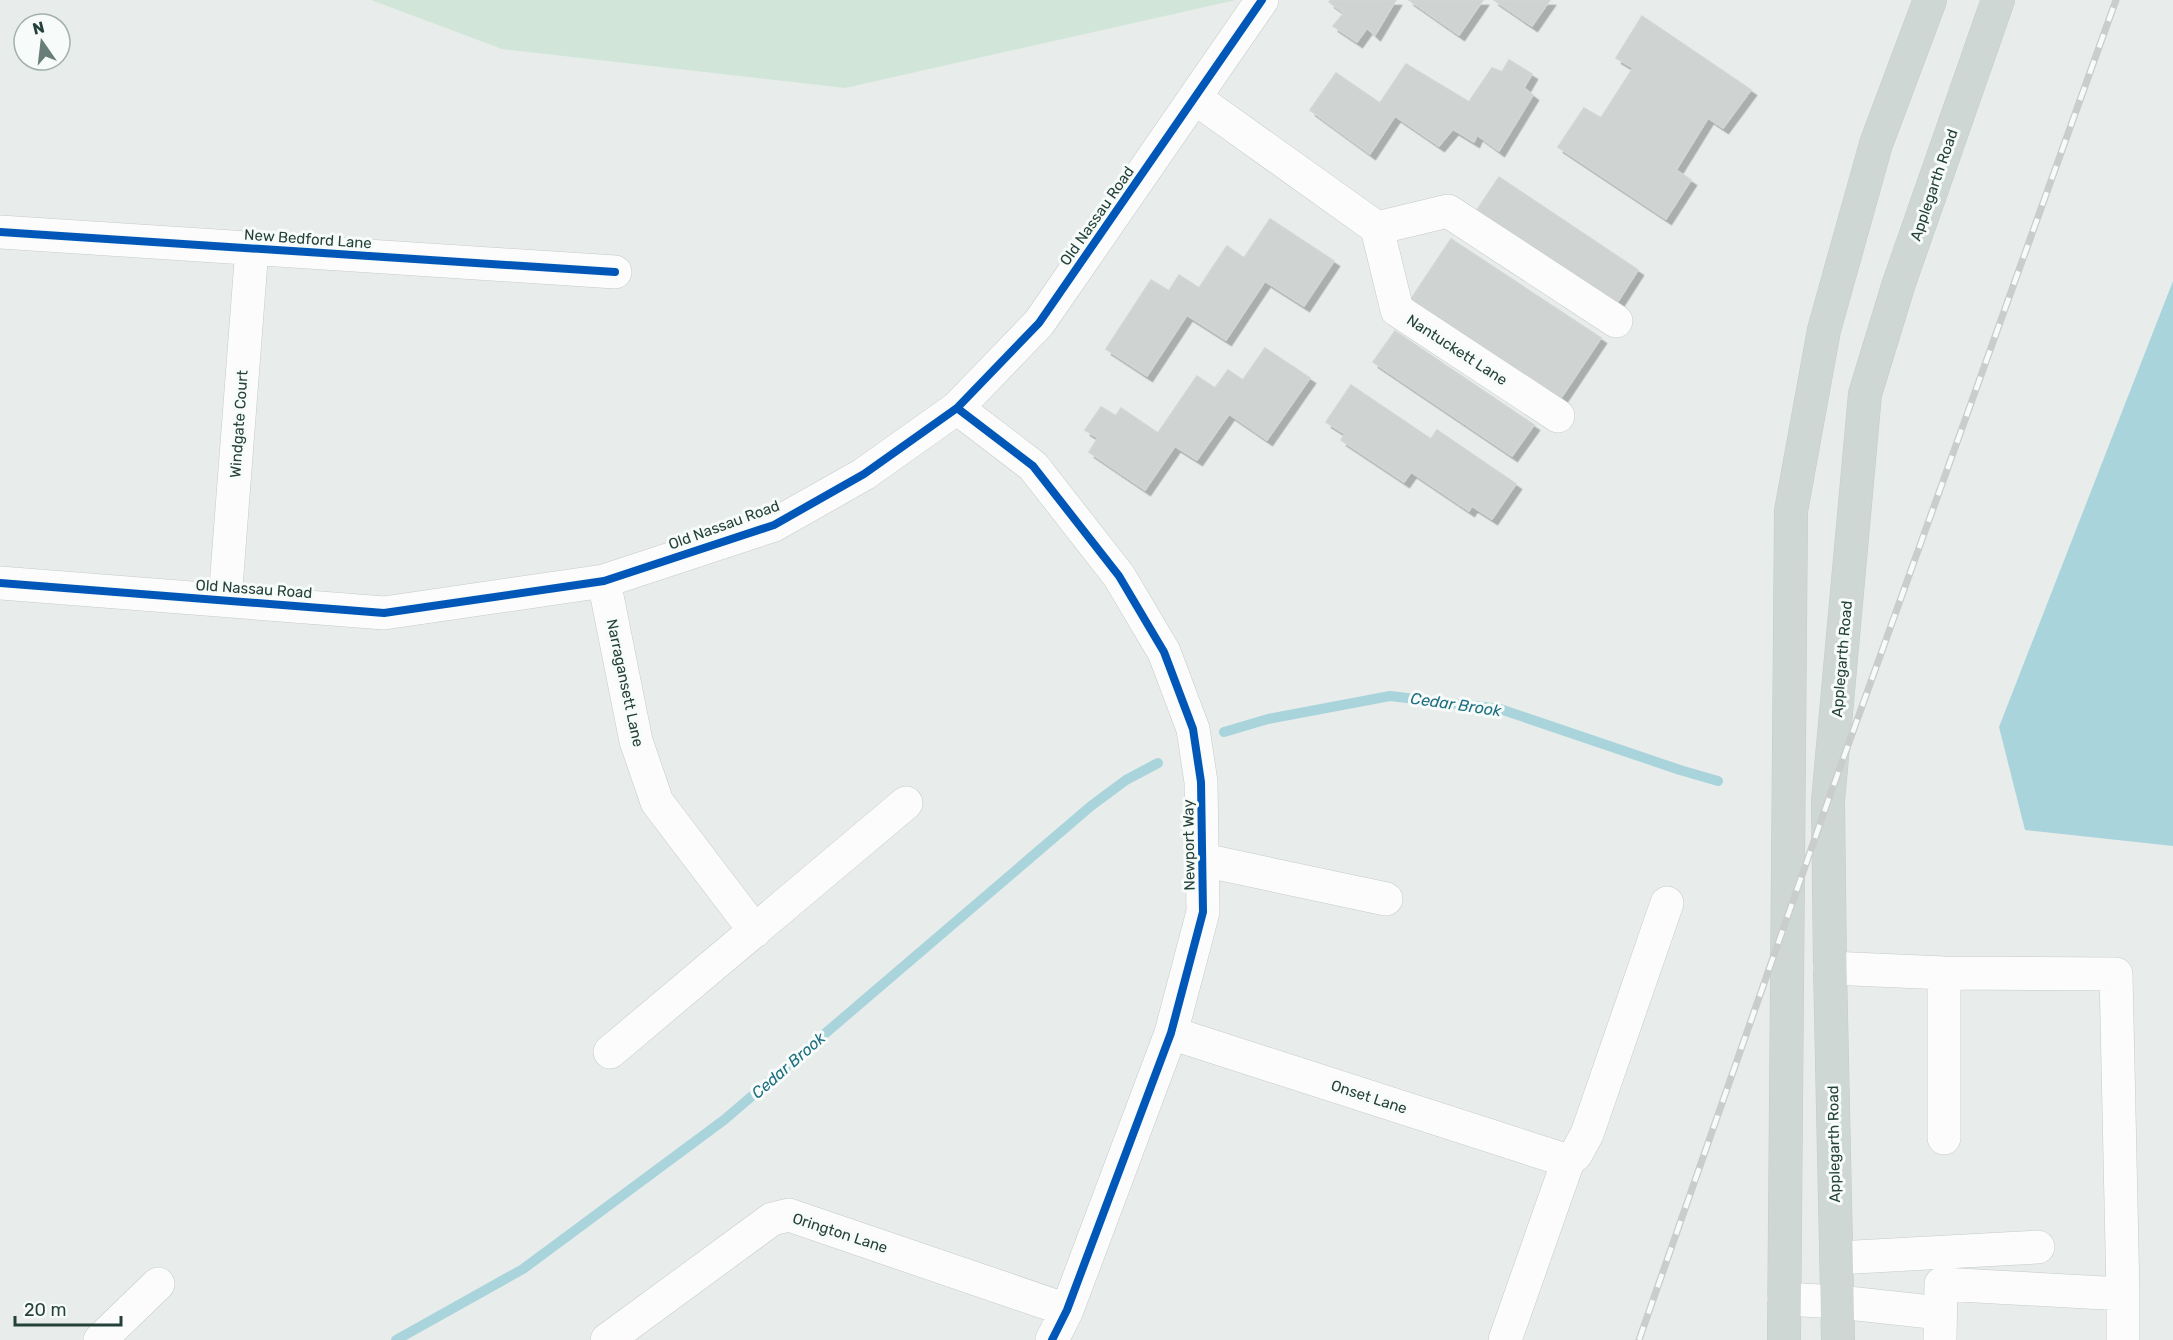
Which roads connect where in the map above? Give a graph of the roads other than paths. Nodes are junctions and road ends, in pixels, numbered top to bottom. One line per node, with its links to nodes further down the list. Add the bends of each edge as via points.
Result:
1 (1262, 0): 4 (street, Old Nassau Road)
2 (1930, 0): 30 (main road, via 1876,144 1824,330 1791,511)
3 (1998, 0): 20 (main road, Applegarth Road, via 1865,394 1828,801)
4 (1195, 98): 5 (street); 10 (street, Old Nassau Road, via 1040,323)
5 (1377, 228): 9 (street, via 1448,211); 11 (street, Nantuckett Lane, via 1397,310)
6 (0, 232): 7 (street, New Bedford Lane)
7 (252, 248): 8 (street, New Bedford Lane); 14 (street, Windgate Court)
8 (615, 272)
9 (1616, 321)
10 (957, 408): 12 (street, Old Nassau Road, via 864,474 774,525); 16 (street, Newport Way, via 1033,466 1119,576 1164,652 1192,729 1201,782)
11 (1558, 416)
12 (604, 581): 14 (street, Old Nassau Road, via 384,613); 19 (street, Narragansett Lane, via 636,741 657,802)
13 (0, 583): 14 (street, Old Nassau Road)
14 (225, 600)
15 (906, 803): 19 (street)
16 (1203, 860): 17 (street); 22 (street, Newport Way, via 1203,912)
17 (1386, 899)
18 (1667, 903): 25 (street, via 1587,1134)
19 (755, 931): 23 (street)
20 (1830, 968): 21 (street); 27 (main road, Applegarth Road)
21 (1944, 973): 24 (street); 29 (street, via 2116,974)
22 (1171, 1033): 25 (street, Onset Lane); 32 (street, Newport Way)
23 (610, 1052)
24 (1944, 1138)
25 (1568, 1161): 37 (street)
26 (2038, 1247): 27 (street)
27 (1837, 1258): 31 (main road, Applegarth Road)
28 (158, 1284): 34 (street)
29 (2123, 1294): 33 (street, via 1941,1284); 40 (street)
30 (1784, 1299): 31 (street); 38 (main road)
31 (1839, 1302): 33 (street); 39 (main road, Applegarth Road)
32 (1067, 1310): 35 (street, Orington Lane, via 789,1215 771,1219); 36 (street, Newport Way)
33 (1940, 1327)
34 (100, 1340)
35 (607, 1340)
36 (1052, 1340)
37 (1505, 1340)
38 (1784, 1340)
39 (1838, 1340)
40 (2123, 1340)

